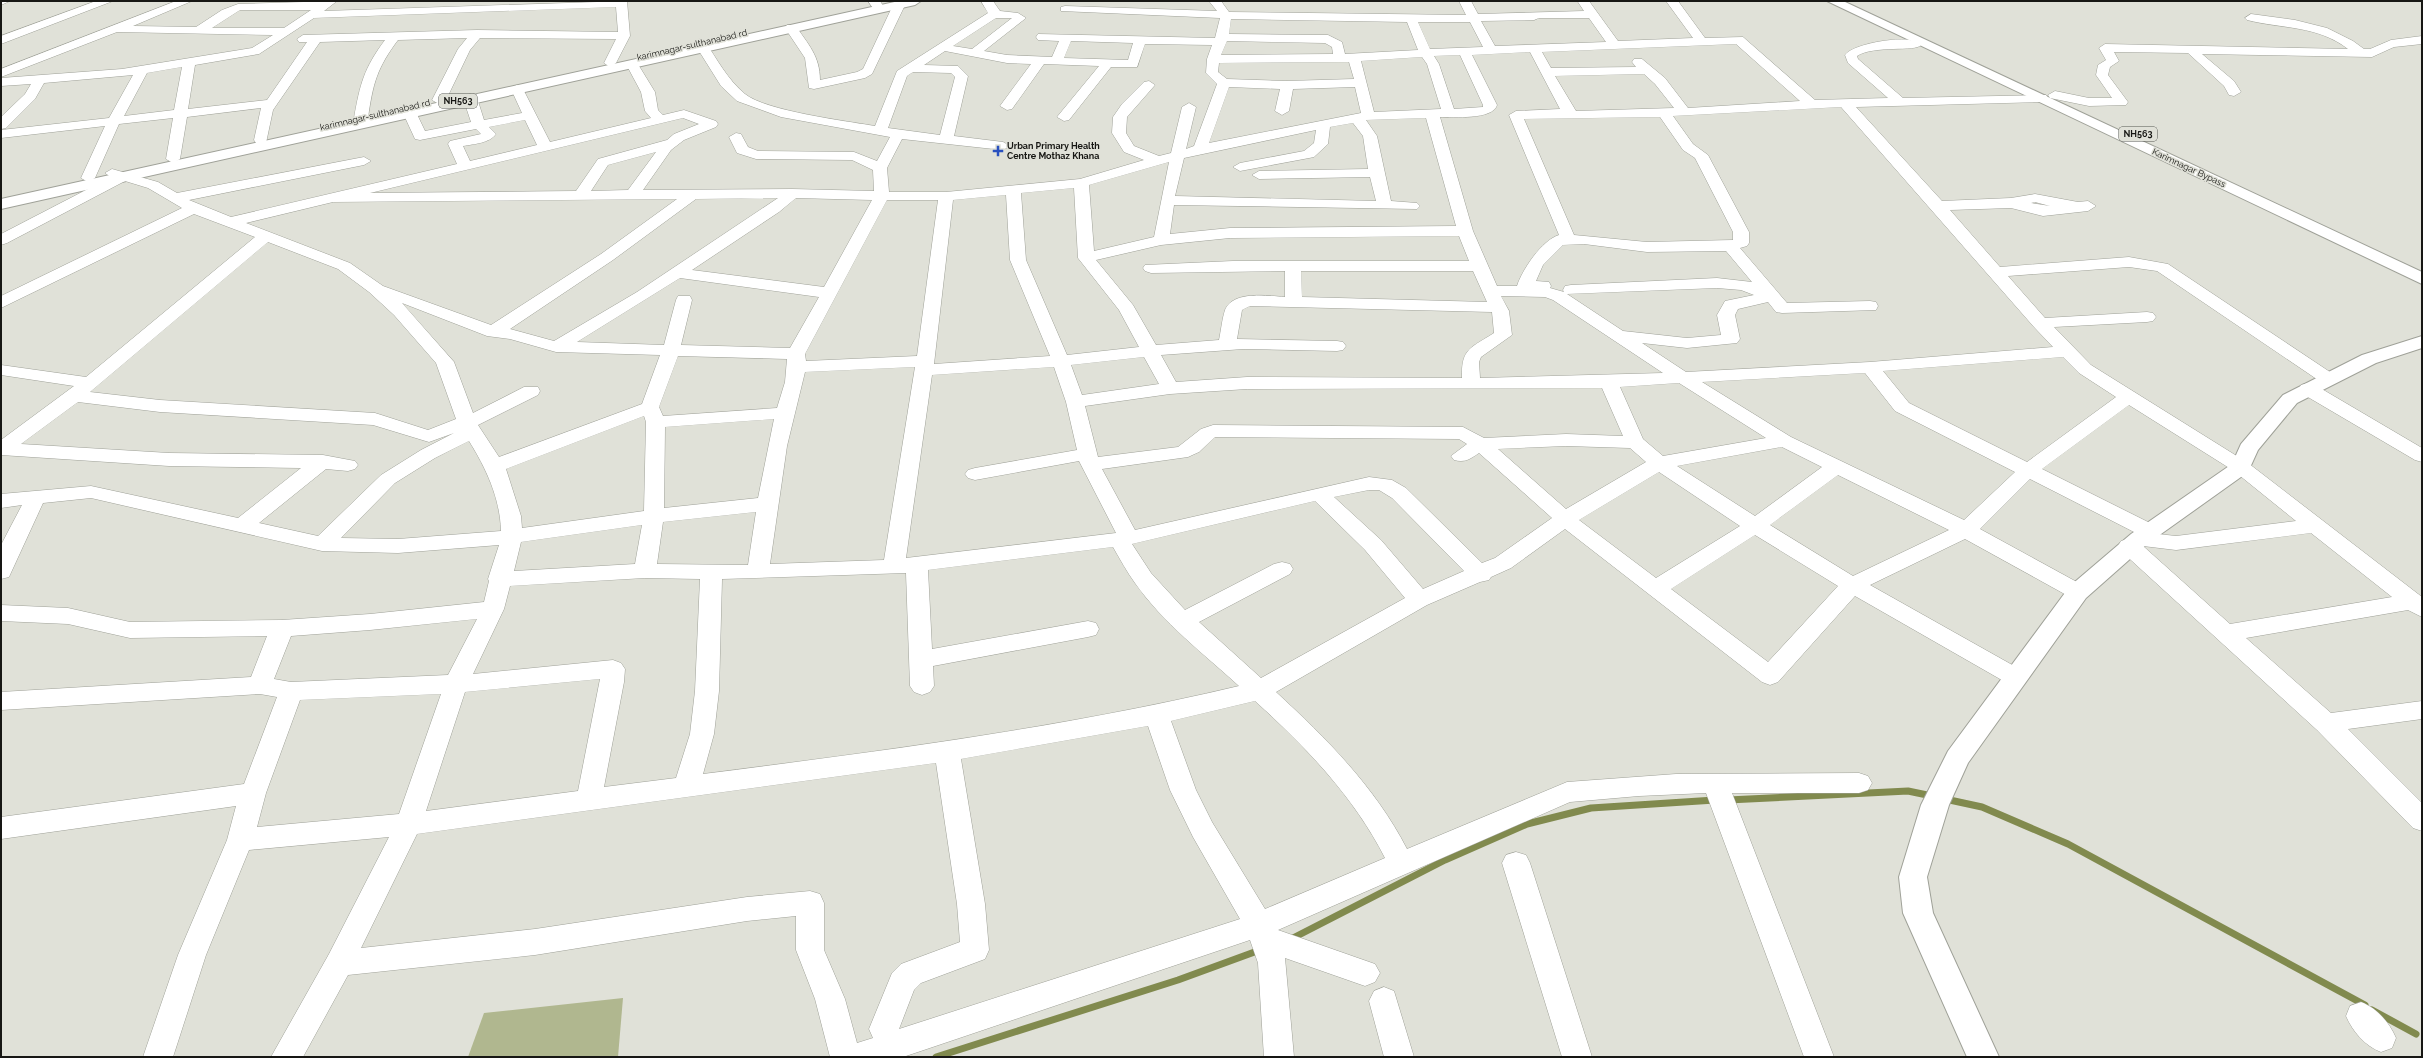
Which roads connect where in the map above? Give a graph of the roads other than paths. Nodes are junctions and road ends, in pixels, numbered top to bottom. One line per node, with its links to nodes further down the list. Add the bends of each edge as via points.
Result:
1 (107, 1): 17 (street)
2 (186, 1): 23 (street, via 169,9)
3 (251, 1): 18 (street)
4 (915, 1): 16 (main road, NH563)
5 (987, 1): 25 (street, via 994,9)
6 (1148, 1): 24 (street)
7 (1215, 1): 28 (street)
8 (1465, 1): 29 (street)
9 (1583, 1): 26 (street)
10 (1672, 1): 47 (street)
11 (1822, 1): 48 (main road, NH563)
12 (1833, 1): 60 (main road, Karimnagar Bypass)
13 (1853, 1): 84 (main road, NH563)
14 (622, 2): 27 (street); 38 (street)
15 (328, 3): 18 (street); 27 (street)
16 (883, 4): 32 (main road, NH563); 49 (main road, karimnagar-sulthanabad rd / NH563); 75 (street, via 868,70)
17 (95, 6): 19 (street); 43 (street)
18 (238, 7): 34 (street)
19 (118, 8)
20 (1065, 8): 22 (street)
21 (134, 9): 23 (street)
22 (1094, 10): 24 (street); 40 (street)
23 (157, 11): 33 (street)
24 (1158, 12): 28 (street)
25 (994, 14): 52 (street); 57 (street, via 1020,17)
26 (1592, 14): 29 (street); 50 (street)
27 (311, 15): 35 (street)
28 (1226, 15): 31 (street); 42 (street)
29 (1472, 18): 31 (street); 55 (street)
30 (2251, 18): 59 (street, via 2308,24 2347,40)
31 (1411, 19): 58 (street)
32 (791, 28): 49 (main road, NH563); 75 (street, via 810,51 814,64 814,85)
33 (112, 29): 34 (street); 73 (street)
34 (198, 31): 35 (street)
35 (287, 32): 44 (street)
36 (477, 34): 37 (street); 38 (street); 86 (street, via 464,49)
37 (394, 36): 41 (street); 104 (street, via 381,54 366,84)
38 (624, 36): 67 (street)
39 (1042, 37): 40 (street)
40 (1070, 38): 45 (street); 64 (street)
41 (316, 39): 44 (street); 89 (street)
42 (1220, 39): 45 (street); 61 (street, via 1328,39 1338,45); 63 (street)
43 (1, 40)
44 (274, 40): 65 (street, via 255,51)
45 (1140, 40): 68 (street, via 1133,64)
46 (2422, 40): 59 (street, via 2391,44 2372,53)
47 (1701, 41): 51 (street); 90 (street, via 1739,40)
48 (1915, 45): 60 (main road, NH563); 87 (street, via 1876,46 1856,50 1851,55 1852,60)
49 (703, 46): 67 (main road, karimnagar-sulthanabad rd / NH563); 69 (main road, NH563); 111 (street, via 726,83 742,98 781,113)
50 (1615, 46): 51 (street); 53 (street)
51 (1628, 46): 71 (street, via 1638,62)
52 (942, 48): 57 (street); 72 (street)
53 (1534, 49): 55 (street); 74 (street)
54 (2199, 50): 59 (street); 83 (street, via 2194,54 2229,84); 84 (street, via 2106,48 2113,61 2104,65 2102,74 2121,102 2089,102)
55 (1491, 51): 56 (street)
56 (1465, 52): 58 (street); 97 (street, via 1490,105 1489,109 1479,112)
57 (974, 53): 66 (street)
58 (1426, 53): 62 (street); 97 (street, via 1433,64)
59 (2361, 53)
60 (1951, 56): 84 (main road, Karimnagar Bypass / NH563)
61 (1339, 58): 62 (street); 63 (street)
62 (1354, 58): 79 (street)
63 (1213, 59): 78 (street, via 1212,73)
64 (1056, 61): 66 (street); 68 (street)
65 (189, 62): 70 (street); 95 (street)
66 (1040, 62): 91 (street)
67 (610, 63): 86 (main road, karimnagar-sulthanabad rd / NH563)
68 (1108, 63): 102 (street)
69 (632, 64): 82 (main road, NH563); 105 (street, via 648,92 652,111)
70 (144, 69): 76 (street); 106 (street)
71 (1649, 70): 74 (street); 94 (street)
72 (905, 71): 75 (street); 111 (street); 117 (street, via 954,70 962,76)
73 (1, 72)
74 (1547, 72): 98 (street)
75 (861, 75)
76 (39, 80): 77 (street); 108 (street, via 30,96)
77 (1, 82)
78 (1224, 83): 81 (street); 122 (street)
79 (1361, 83): 81 (street); 103 (street)
80 (1149, 85): 126 (street, via 1126,107 1120,117 1119,133 1129,149)
81 (1286, 85): 93 (street)
82 (516, 89): 85 (main road, NH563); 101 (street)
83 (2234, 92)
84 (2048, 96): 87 (street); 164 (main road, NH563); 167 (main road, Karimnagar Bypass / NH563)
85 (470, 98): 96 (main road, NH563); 109 (street)
86 (439, 100): 104 (main road, karimnagar-sulthanabad rd / NH563)
87 (1899, 101): 88 (street)
88 (1844, 102): 90 (street); 150 (street)
89 (271, 103): 95 (street); 118 (street, via 266,110)
90 (1812, 104): 94 (street)
91 (1007, 106)
92 (1189, 107): 123 (street)
93 (1282, 111)
94 (1684, 112): 99 (street)
95 (182, 113): 106 (street); 125 (street)
96 (410, 113): 109 (street, via 420,136); 132 (main road, NH563)
97 (1450, 113): 100 (street)
98 (1570, 113): 99 (street); 156 (street, via 1516,115)
99 (1664, 113): 159 (street, via 1688,148 1701,155 1741,232 1741,243)
100 (1432, 114): 103 (street); 154 (street)
101 (530, 115): 109 (street); 110 (street)
102 (1064, 117)
103 (1362, 117): 107 (street); 131 (street, via 1370,136)
104 (361, 118): 118 (main road, karimnagar-sulthanabad rd / NH563)
105 (660, 119): 119 (street, via 684,114 711,124 679,137); 120 (street)
106 (114, 120): 113 (street); 134 (street)
107 (1323, 124): 122 (street); 129 (street, via 1321,144 1309,154)
108 (1, 125)
109 (479, 126): 115 (street)
110 (536, 128): 112 (street); 120 (street)
111 (880, 130): 114 (street)
112 (521, 131)
113 (1, 134)
114 (898, 134): 117 (street); 130 (street)
115 (496, 136): 124 (street); 128 (street, via 455,144)
116 (736, 137): 130 (street, via 742,150 756,155 854,156)
117 (946, 139): 121 (street)
118 (261, 140): 125 (main road, karimnagar-sulthanabad rd / NH563)
119 (674, 142): 139 (street, via 666,147); 140 (street, via 603,162)
120 (545, 146): 124 (street)
121 (1003, 146)
122 (1200, 149): 123 (street)
123 (1179, 154): 126 (street); 146 (street)
124 (503, 156): 128 (street)
125 (173, 159): 132 (main road, karimnagar-sulthanabad rd / NH563)
126 (1158, 161): 135 (street)
127 (364, 162): 144 (street)
128 (465, 165): 145 (street)
129 (1240, 167)
130 (880, 168): 141 (street)
131 (1376, 173): 133 (street); 148 (street)
132 (118, 175): 134 (main road, karimnagar-sulthanabad rd / NH563); 144 (street, via 153,185); 147 (main road, NH563); 157 (street)
133 (1259, 175)
134 (88, 178): 143 (main road, karimnagar-sulthanabad rd / NH563)
135 (1081, 183): 136 (street); 160 (street)
136 (1013, 190): 142 (street); 191 (street, via 1018,260)
137 (694, 193): 138 (street); 139 (street); 181 (street, via 607,257)
138 (792, 193): 141 (street); 166 (street, via 774,209)
139 (633, 194): 140 (street)
140 (581, 195): 145 (street)
141 (882, 196): 142 (street); 171 (street)
142 (946, 196): 192 (street)
143 (1, 198)
144 (174, 198): 152 (street)
145 (336, 198): 153 (street)
146 (1167, 200): 148 (street); 158 (street)
147 (1, 204)
148 (1384, 204): 149 (street)
149 (1412, 206)
150 (1939, 206): 151 (street, via 2011,203 2035,198); 165 (street)
151 (2083, 207)
152 (193, 208): 153 (street); 175 (street)
153 (230, 222): 155 (street)
154 (1465, 231): 158 (street, via 1230,233); 162 (street)
155 (266, 236): 168 (street, via 344,266); 198 (street)
156 (1568, 238): 159 (street, via 1647,247); 169 (street, via 1559,240 1536,263 1525,286 1559,286)
157 (1, 240)
158 (1161, 240): 160 (street)
159 (1730, 246): 172 (street)
160 (1086, 258): 188 (street, via 1127,309)
161 (1293, 266): 162 (street); 163 (street, via 1218,265); 174 (street)
162 (1479, 266): 170 (street)
163 (1151, 268)
164 (2422, 268)
165 (1995, 272): 180 (street); 196 (street, via 2130,262 2162,267)
166 (677, 273): 171 (street); 186 (street)
167 (2422, 279)
168 (375, 288): 181 (street); 208 (street, via 400,310 445,362)
169 (1571, 290): 172 (street, via 1717,283 1744,285); 178 (street)
170 (1491, 291): 177 (street); 178 (street, via 1546,292 1559,296)
171 (830, 292): 190 (street)
172 (1771, 296): 176 (street, via 1782,308); 182 (street, via 1731,305 1726,315 1731,338 1687,343)
173 (684, 300): 187 (street)
174 (1294, 302): 177 (street); 184 (street, via 1250,301 1238,304 1234,309)
175 (1, 303)
176 (1870, 306)
177 (1498, 308): 199 (street, via 1503,334 1474,354 1470,362)
178 (1578, 308): 182 (street)
179 (2147, 317): 180 (street)
180 (2040, 323): 189 (street)
181 (493, 332): 186 (street, via 512,334)
182 (1619, 336): 195 (street)
183 (2422, 342): 196 (main road, via 2369,359)
184 (1227, 346): 185 (street); 188 (street)
185 (1337, 346)
186 (556, 347): 187 (street)
187 (671, 350): 190 (street); 207 (street)
188 (1149, 351): 191 (street); 200 (street)
189 (2067, 351): 193 (street); 204 (street, via 2085,369)
190 (797, 360): 192 (street); 206 (street)
191 (1061, 362): 192 (street); 205 (street)
192 (925, 365): 239 (street)
193 (1870, 367): 195 (street); 222 (street, via 1902,407)
194 (1, 370): 198 (street)
195 (1681, 377): 197 (street); 209 (street)
196 (2327, 378): 201 (main road)
197 (1609, 382): 199 (street); 210 (street)
198 (89, 383): 203 (street)
199 (1471, 384): 200 (street, via 1247,383)
200 (1170, 388): 205 (street)
201 (2308, 389): 214 (street); 221 (main road, via 2284,405 2248,448)
202 (531, 391): 208 (street)
203 (74, 396): 208 (street, via 160,406 375,419 429,436); 212 (street)
204 (2129, 396): 221 (street); 222 (street)
205 (1075, 402): 215 (street)
206 (784, 413): 207 (street); 227 (street)
207 (653, 415): 219 (street); 228 (street)
208 (470, 427): 219 (street); 237 (street, via 388,480)
209 (1784, 441): 217 (street); 220 (street)
210 (1635, 442): 211 (street, via 1559,440); 217 (street)
211 (1480, 444): 213 (street); 215 (street, via 1470,436 1456,432 1223,430 1207,433 1194,448 1181,453); 229 (street)
212 (1, 449): 216 (street, via 162,459)
213 (1461, 456)
214 (2422, 456)
215 (1088, 459): 223 (street); 235 (street)
216 (323, 461): 218 (street); 231 (street)
217 (1659, 463): 229 (street); 232 (street)
218 (348, 465)
219 (495, 466): 234 (street, via 511,516)
220 (1837, 466): 232 (street); 233 (street)
221 (2241, 467): 230 (street); 236 (main road)
222 (2028, 470): 233 (street); 236 (street)
223 (975, 474)
224 (1319, 494): 235 (street); 245 (street, via 1370,483 1391,486); 250 (street, via 1373,545)
225 (36, 496): 226 (street); 231 (street, via 91,492); 243 (street, via 12,542)
226 (1, 501)
227 (766, 504): 228 (street); 244 (street)
228 (654, 516): 234 (street); 241 (street)
229 (1564, 519): 245 (street, via 1521,553); 248 (street)
230 (2316, 525): 236 (street, via 2195,541); 251 (street)
231 (243, 526): 237 (street)
232 (1755, 526): 247 (street); 248 (street)
233 (1966, 530): 247 (street); 249 (street)
234 (512, 537): 237 (street, via 396,546); 246 (street)
235 (1124, 539): 238 (street); 254 (street, via 1143,578)
236 (2139, 539): 249 (main road); 257 (street)
237 (322, 544)
238 (917, 564): 239 (street); 258 (street)
239 (894, 567): 244 (street)
240 (1282, 569): 254 (street)
241 (645, 571): 242 (street); 246 (street)
242 (711, 571): 244 (street); 271 (street, via 707,691 702,734)
243 (1, 572)
244 (758, 572)
245 (1481, 575): 250 (street)
246 (499, 578): 252 (street)
247 (1852, 585): 248 (street, via 1770,676); 259 (street)
248 (1655, 589)
249 (2078, 592): 259 (main road)
250 (1419, 600): 263 (street)
251 (2417, 605): 257 (street)
252 (492, 609): 255 (street); 260 (street)
253 (1, 613): 255 (street, via 68,616 130,630)
254 (1182, 621): 263 (street)
255 (282, 628): 261 (street)
256 (1088, 629): 258 (street)
257 (2225, 633): 268 (street)
258 (920, 660): 262 (street)
259 (2015, 677): 296 (main road, via 1957,758 1935,805 1913,877 1918,913)
260 (456, 684): 264 (street); 274 (street, via 612,669 612,682); 276 (street)
261 (260, 685): 264 (street); 265 (street)
262 (922, 686)
263 (1258, 690): 267 (street); 280 (street, via 1317,746 1351,784 1381,826)
264 (291, 692): 272 (street)
265 (1, 701)
266 (2422, 710): 268 (street)
267 (1157, 715): 269 (street); 281 (street, via 1183,790)
268 (2326, 723): 275 (street)
269 (947, 752): 271 (street); 286 (street, via 971,904 975,950 911,973 902,982)
270 (1859, 783): 273 (street)
271 (686, 787): 274 (street)
272 (253, 793): 277 (street); 278 (street)
273 (1719, 795): 280 (street, via 1616,786 1567,792); 295 (street)
274 (589, 800): 276 (street)
275 (2422, 820)
276 (409, 824): 278 (street); 282 (street)
277 (1, 828)
278 (240, 840): 288 (street, via 192,955)
279 (1516, 863): 294 (street)
280 (1401, 864): 281 (street)
281 (1265, 942): 283 (street); 291 (street); 292 (street)
282 (339, 964): 289 (street); 290 (street, via 535,942 748,909 810,903 810,950 830,999)
283 (1366, 973)
284 (1384, 1001): 293 (street)
285 (2361, 1016): 287 (street)
286 (884, 1029)
287 (2381, 1038)
288 (158, 1057)
289 (286, 1057)
290 (845, 1057)
291 (858, 1057)
292 (1279, 1057)
293 (1399, 1057)
294 (1577, 1057)
295 (1819, 1057)
296 (1983, 1057)

